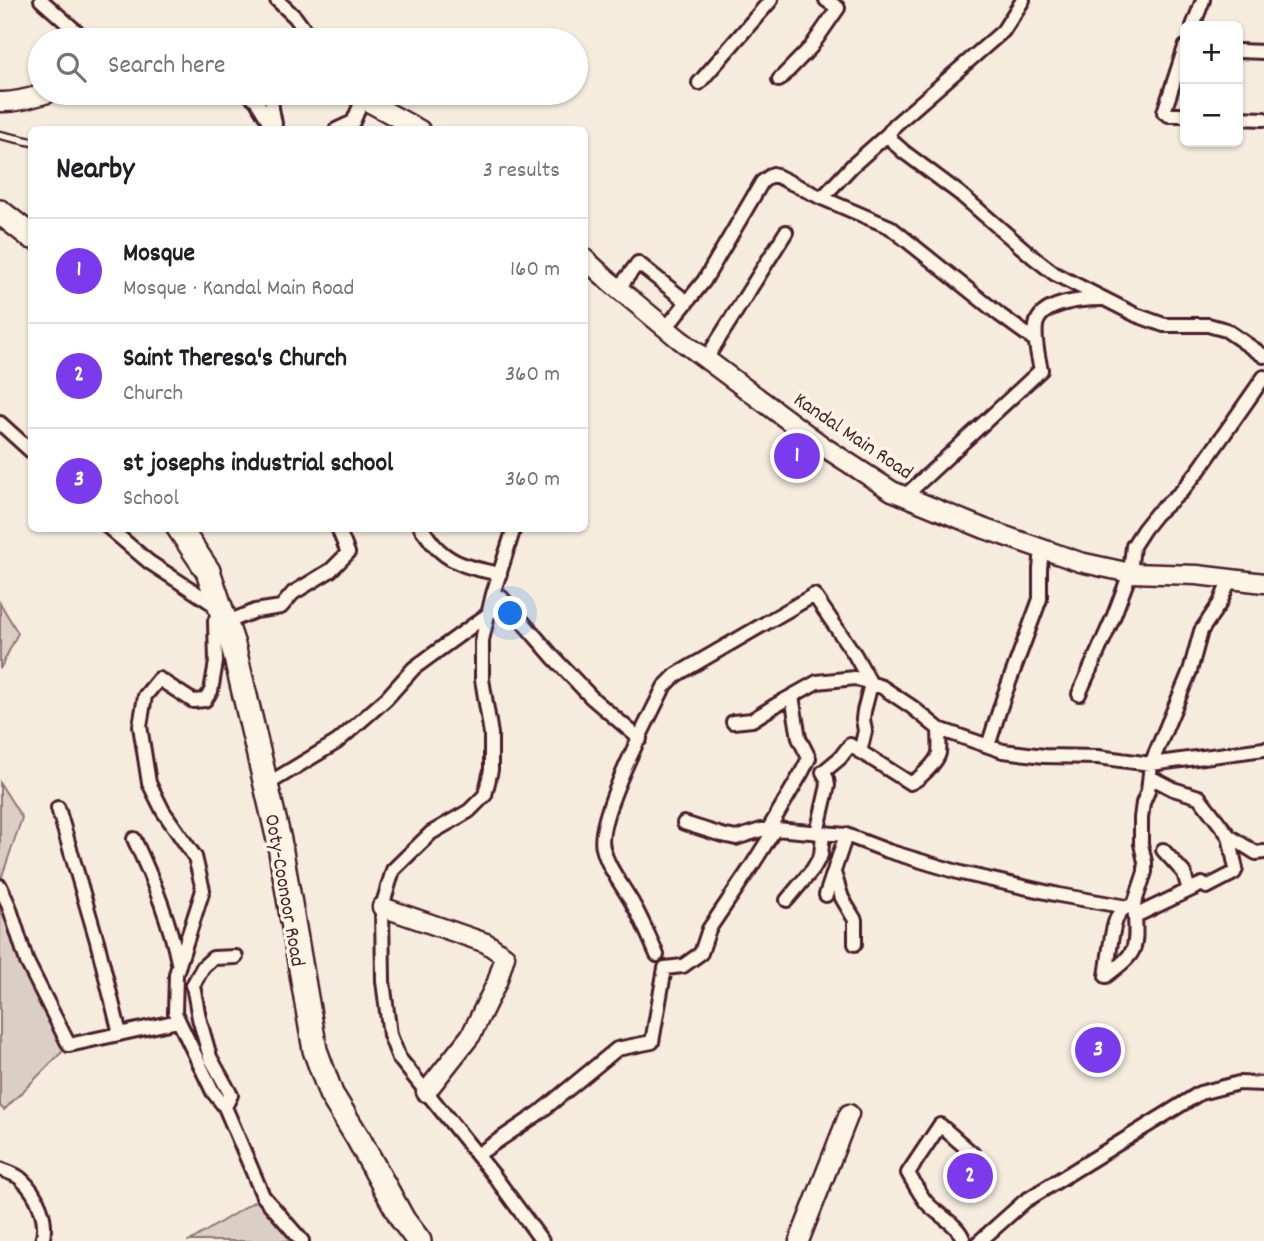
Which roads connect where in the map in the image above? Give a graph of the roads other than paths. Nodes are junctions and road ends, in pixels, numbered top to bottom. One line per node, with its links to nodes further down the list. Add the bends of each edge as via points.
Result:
1 (41, 0): 8 (street)
2 (277, 0): 9 (street)
3 (771, 0): 14 (street)
4 (826, 0): 13 (street, via 838,8 811,47)
5 (1023, 0): 28 (street, via 1003,31)
6 (1203, 0): 7 (street)
7 (1195, 21)
8 (72, 28)
9 (303, 28)
10 (1243, 51): 11 (street)
11 (1264, 52)
12 (1180, 63): 21 (street, via 1164,112)
13 (779, 80)
14 (699, 83)
15 (28, 98): 16 (street)
16 (0, 102)
17 (259, 105): 24 (street)
18 (272, 105): 25 (street)
19 (354, 105): 26 (street, via 353,122)
20 (374, 105): 27 (street)
21 (1180, 115)
22 (1243, 118): 23 (street)
23 (1264, 119)
24 (272, 126)
25 (274, 126)
26 (344, 126)
27 (413, 126)
28 (888, 134): 31 (street); 37 (street, via 904,152 1055,274)
29 (0, 135): 30 (lane)
30 (28, 141)
31 (822, 198): 38 (street, via 772,174 762,182); 40 (street, via 890,227)
32 (0, 212): 34 (highway)
33 (786, 232): 42 (street)
34 (28, 234)
35 (588, 262): 36 (street, Kandal Main Road)
36 (618, 289): 38 (street, via 638,263); 39 (street, Kandal Main Road)
37 (1108, 299): 40 (street, via 1059,304 1036,323); 41 (street, via 1164,325 1208,325 1226,330)
38 (687, 302): 39 (street)
39 (666, 328): 42 (street, Kandal Main Road)
40 (1036, 341): 46 (street, via 1041,370)
41 (1264, 356)
42 (706, 359): 46 (street, Kandal Main Road, via 824,447)
43 (1264, 377): 53 (street, via 1199,470 1144,529 1133,546)
44 (0, 423): 45 (street)
45 (28, 449)
46 (905, 496): 52 (street, Kandal Main Road)
47 (113, 532): 60 (street)
48 (181, 532): 60 (highway, Ooty-Coonoor Road, via 208,571)
49 (340, 532): 60 (street, via 348,553 281,607)
50 (424, 532): 54 (street, via 437,549 464,566)
51 (512, 532): 54 (street)
52 (1042, 549): 53 (street, Kandal Main Road); 67 (street, via 1041,599)
53 (1130, 573): 55 (street, Kandal Main Road); 62 (street)
54 (500, 574): 57 (street)
55 (1230, 579): 56 (street, Kandal Main Road); 70 (street, via 1201,631)
56 (1264, 583)
57 (495, 590): 58 (street); 59 (street)
58 (505, 602): 59 (street); 66 (street, via 592,698)
59 (488, 613): 71 (street, via 414,668 337,741); 86 (street, via 482,640 482,679 491,734 491,771 485,795 470,811 431,833 393,870)
60 (223, 616): 71 (highway, Ooty-Coonoor Road); 91 (street, via 215,621 216,662 205,700 193,701 159,678 145,696 140,726 149,783 195,856 203,890)
61 (871, 684): 63 (street, via 855,678 817,682); 65 (street, via 882,687); 66 (street, via 814,595 676,675 664,687); 69 (street)
62 (1079, 694)
63 (792, 696): 64 (street, via 752,720); 74 (street, via 799,738 809,758)
64 (733, 722)
65 (939, 729): 67 (street); 69 (street, via 936,759 910,783)
66 (640, 739): 89 (street, via 617,786 603,827 602,847)
67 (988, 746): 70 (street, via 1044,756 1098,757)
68 (1264, 749): 70 (street)
69 (860, 752): 75 (street, via 850,745 823,772 828,786)
70 (1150, 771): 77 (street, via 1173,789 1199,797); 87 (street, via 1141,818 1145,872)
71 (266, 785): 103 (highway, Ooty-Coonoor Road, via 315,1050 331,1094)
72 (58, 808): 93 (street)
73 (684, 823): 74 (street, via 736,838)
74 (771, 830): 75 (street); 99 (street, via 709,929 701,953 683,966 665,968 652,1042 617,1049 539,1114)
75 (820, 834): 76 (street); 85 (street, via 821,855)
76 (846, 835): 81 (street); 87 (street, via 961,873)
77 (1229, 836): 80 (street, via 1256,853); 83 (street, via 1234,873 1207,887 1202,884)
78 (134, 839): 91 (street, via 166,914)
79 (1163, 850): 83 (street, via 1184,873)
80 (1264, 852)
81 (834, 873): 84 (street); 88 (street, via 855,920)
82 (0, 886): 93 (street, via 27,962 69,1045)
83 (1189, 890): 87 (street)
84 (826, 895)
85 (787, 900)
86 (382, 907): 95 (street, via 383,981 390,1035 400,1058); 95 (street, via 486,943 505,956 498,982 471,1035)
87 (1132, 909)
88 (855, 944)
89 (657, 955)
90 (236, 957): 96 (street, via 213,958 193,985 210,1057 231,1095)
91 (179, 966): 92 (street)
92 (178, 1021): 93 (street); 96 (street)
93 (120, 1034)
94 (1264, 1084): 107 (street, via 1239,1083 1200,1093 1025,1201)
95 (426, 1092): 99 (street)
96 (225, 1107): 102 (street, via 263,1196)
97 (849, 1114): 105 (street)
98 (973, 1154): 106 (street, via 940,1125 908,1173 927,1203 955,1226)
99 (478, 1155): 104 (street)
100 (0, 1169): 101 (street, via 20,1178 38,1200 45,1232)
101 (42, 1241)
102 (302, 1241)
103 (419, 1241)
104 (542, 1241)
105 (799, 1241)
106 (964, 1241)
107 (981, 1241)

